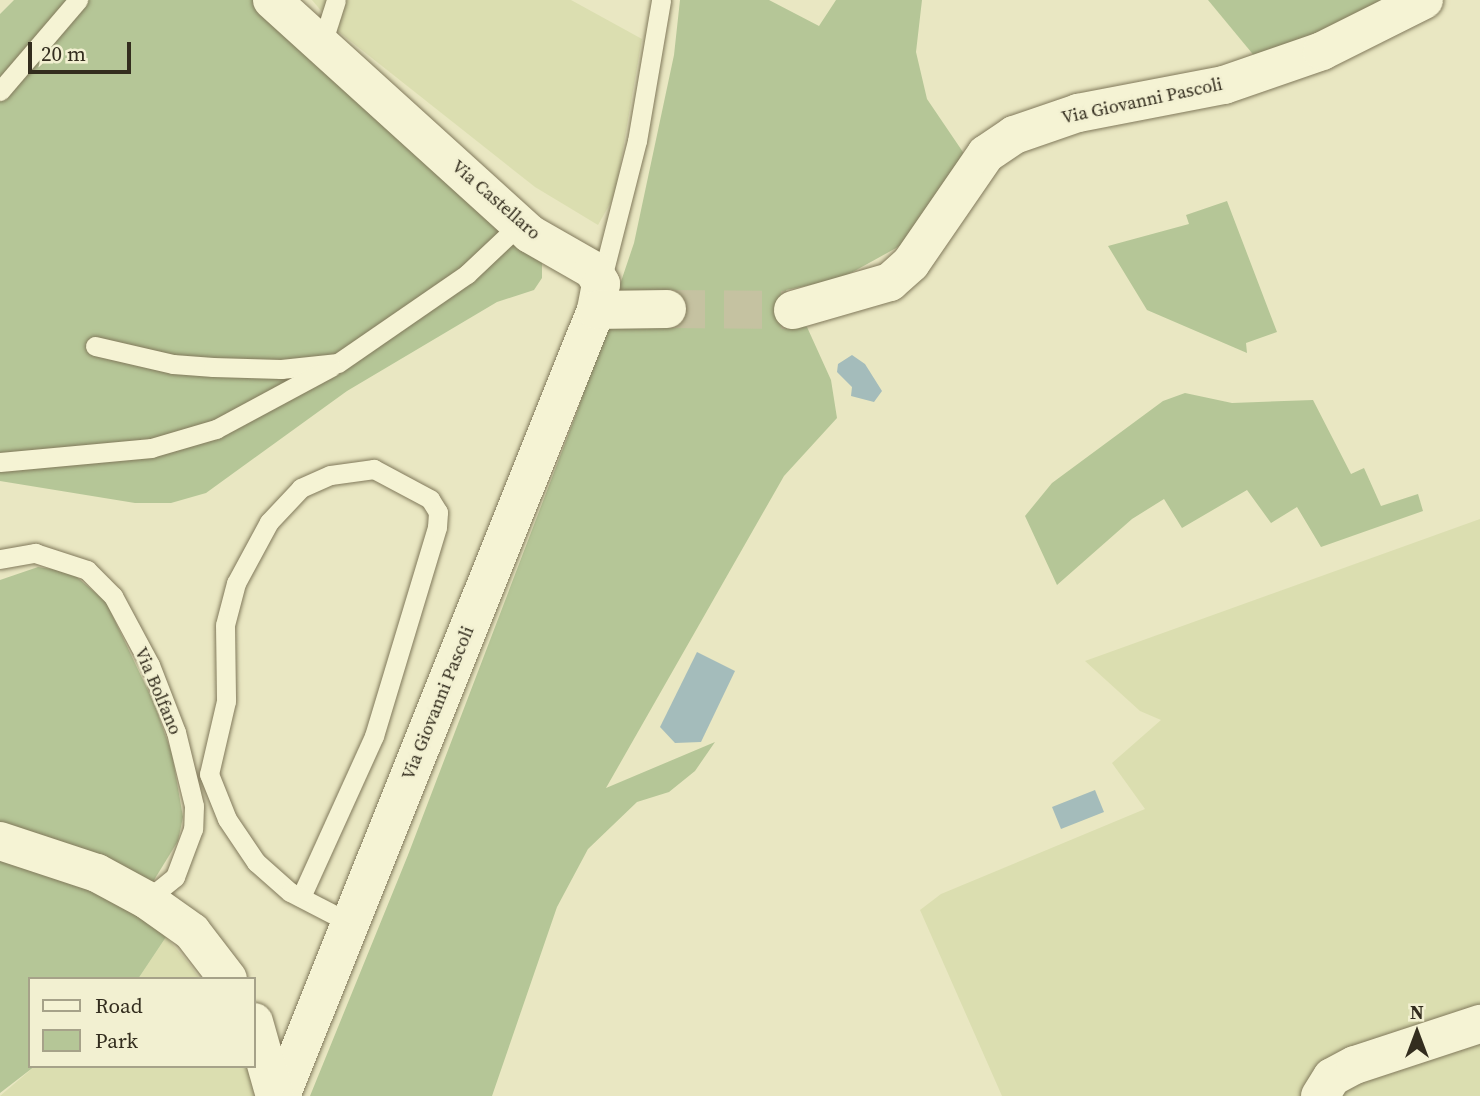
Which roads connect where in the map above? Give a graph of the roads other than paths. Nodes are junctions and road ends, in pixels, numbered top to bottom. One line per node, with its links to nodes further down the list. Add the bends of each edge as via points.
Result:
1 (78, 0): 7 (lane)
2 (272, 0): 6 (street, Via Castellaro)
3 (336, 0): 6 (lane)
4 (661, 0): 9 (lane, via 637,141)
5 (1424, 0): 11 (street, Via Giovanni Pascoli, via 1322,51 1224,85 1078,113 1014,135 986,154 911,263 890,282)
6 (321, 47): 8 (street, Via Castellaro, via 404,116)
7 (0, 91)
8 (520, 224): 9 (street, Via Castellaro, via 593,270); 13 (lane, via 467,274)
9 (598, 297): 10 (street); 19 (street, Via Giovanni Pascoli)
10 (667, 309)
11 (793, 310)
12 (94, 346): 13 (lane, via 213,367 281,369)
13 (338, 363): 14 (lane, via 216,429 151,448)
14 (0, 462)
15 (0, 559): 18 (lane, Via Bolfano, via 35,553 87,570 118,604 150,665 180,743 194,806 193,829 175,877)
16 (0, 841): 18 (street, via 97,873)
17 (301, 897): 17 (lane, via 256,862 215,796 209,774 226,701 225,625 236,583 269,522 301,488 330,475 374,470 429,499 438,512 437,527 374,736); 19 (lane)
18 (147, 900): 20 (street, via 192,932)
19 (350, 923): 24 (street, Via Giovanni Pascoli)
20 (226, 977)
21 (1480, 1024): 25 (street, via 1355,1065 1332,1077)
22 (256, 1029): 23 (street)
23 (275, 1096)
24 (281, 1096)
25 (1320, 1096)

